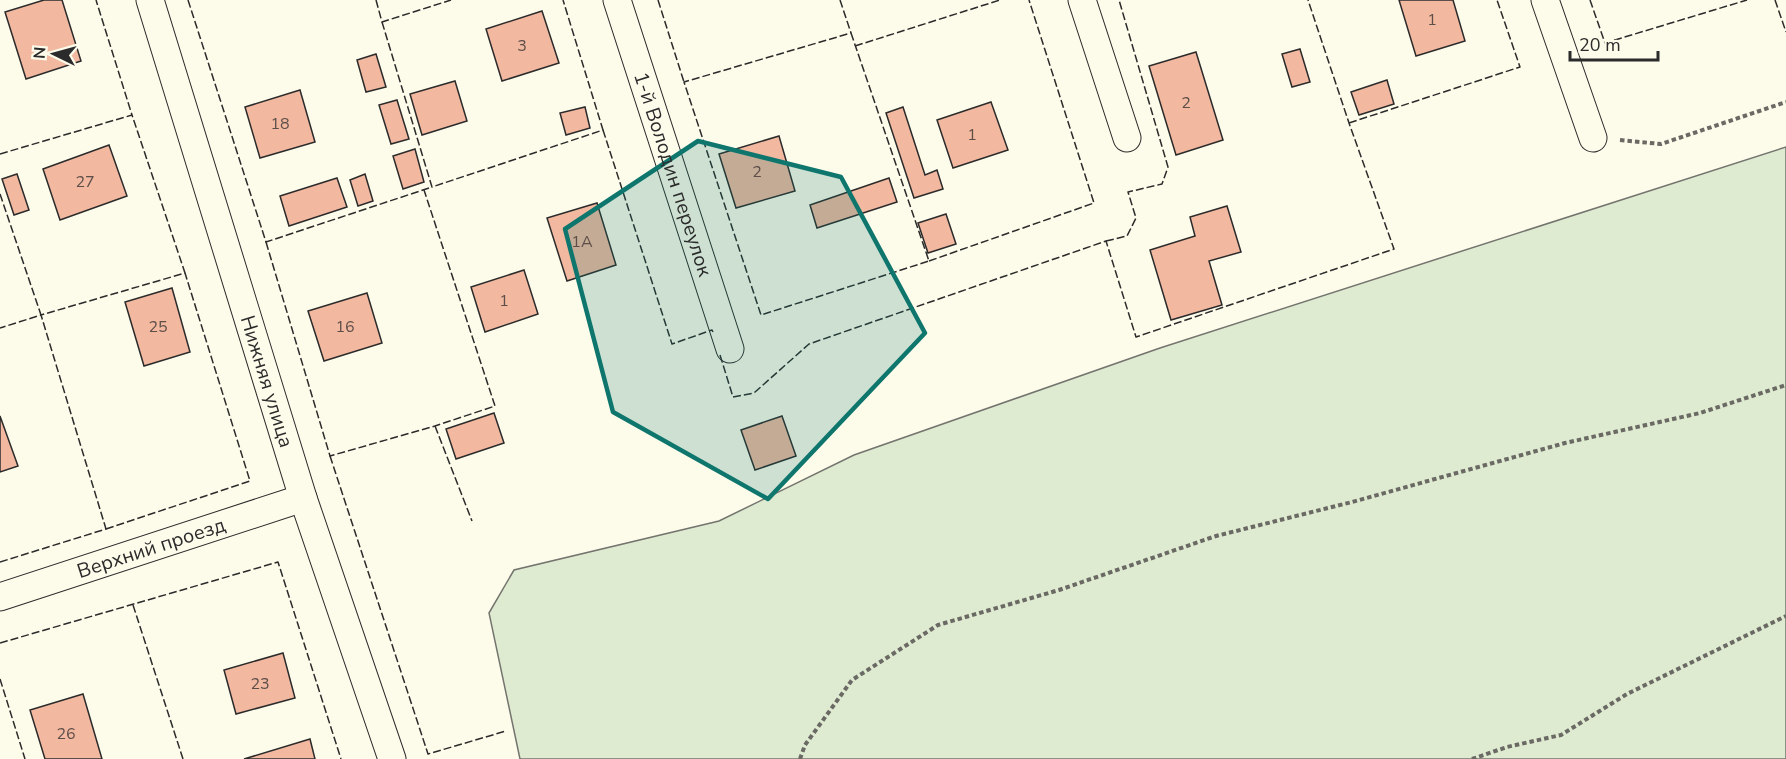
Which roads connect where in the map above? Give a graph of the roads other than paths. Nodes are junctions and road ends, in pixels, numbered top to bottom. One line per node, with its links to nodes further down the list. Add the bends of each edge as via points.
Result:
1 (150, 0): 8 (street, Нижняя улица)
2 (617, 0): 7 (street, 1-й Володин переулок)
3 (1082, 0): 5 (street)
4 (1545, 0): 6 (street)
5 (1127, 138)
6 (1593, 138)
7 (730, 349)
8 (303, 498): 9 (street, Верхний проезд); 10 (street, Нижняя улица)
9 (0, 597)
10 (392, 759)

